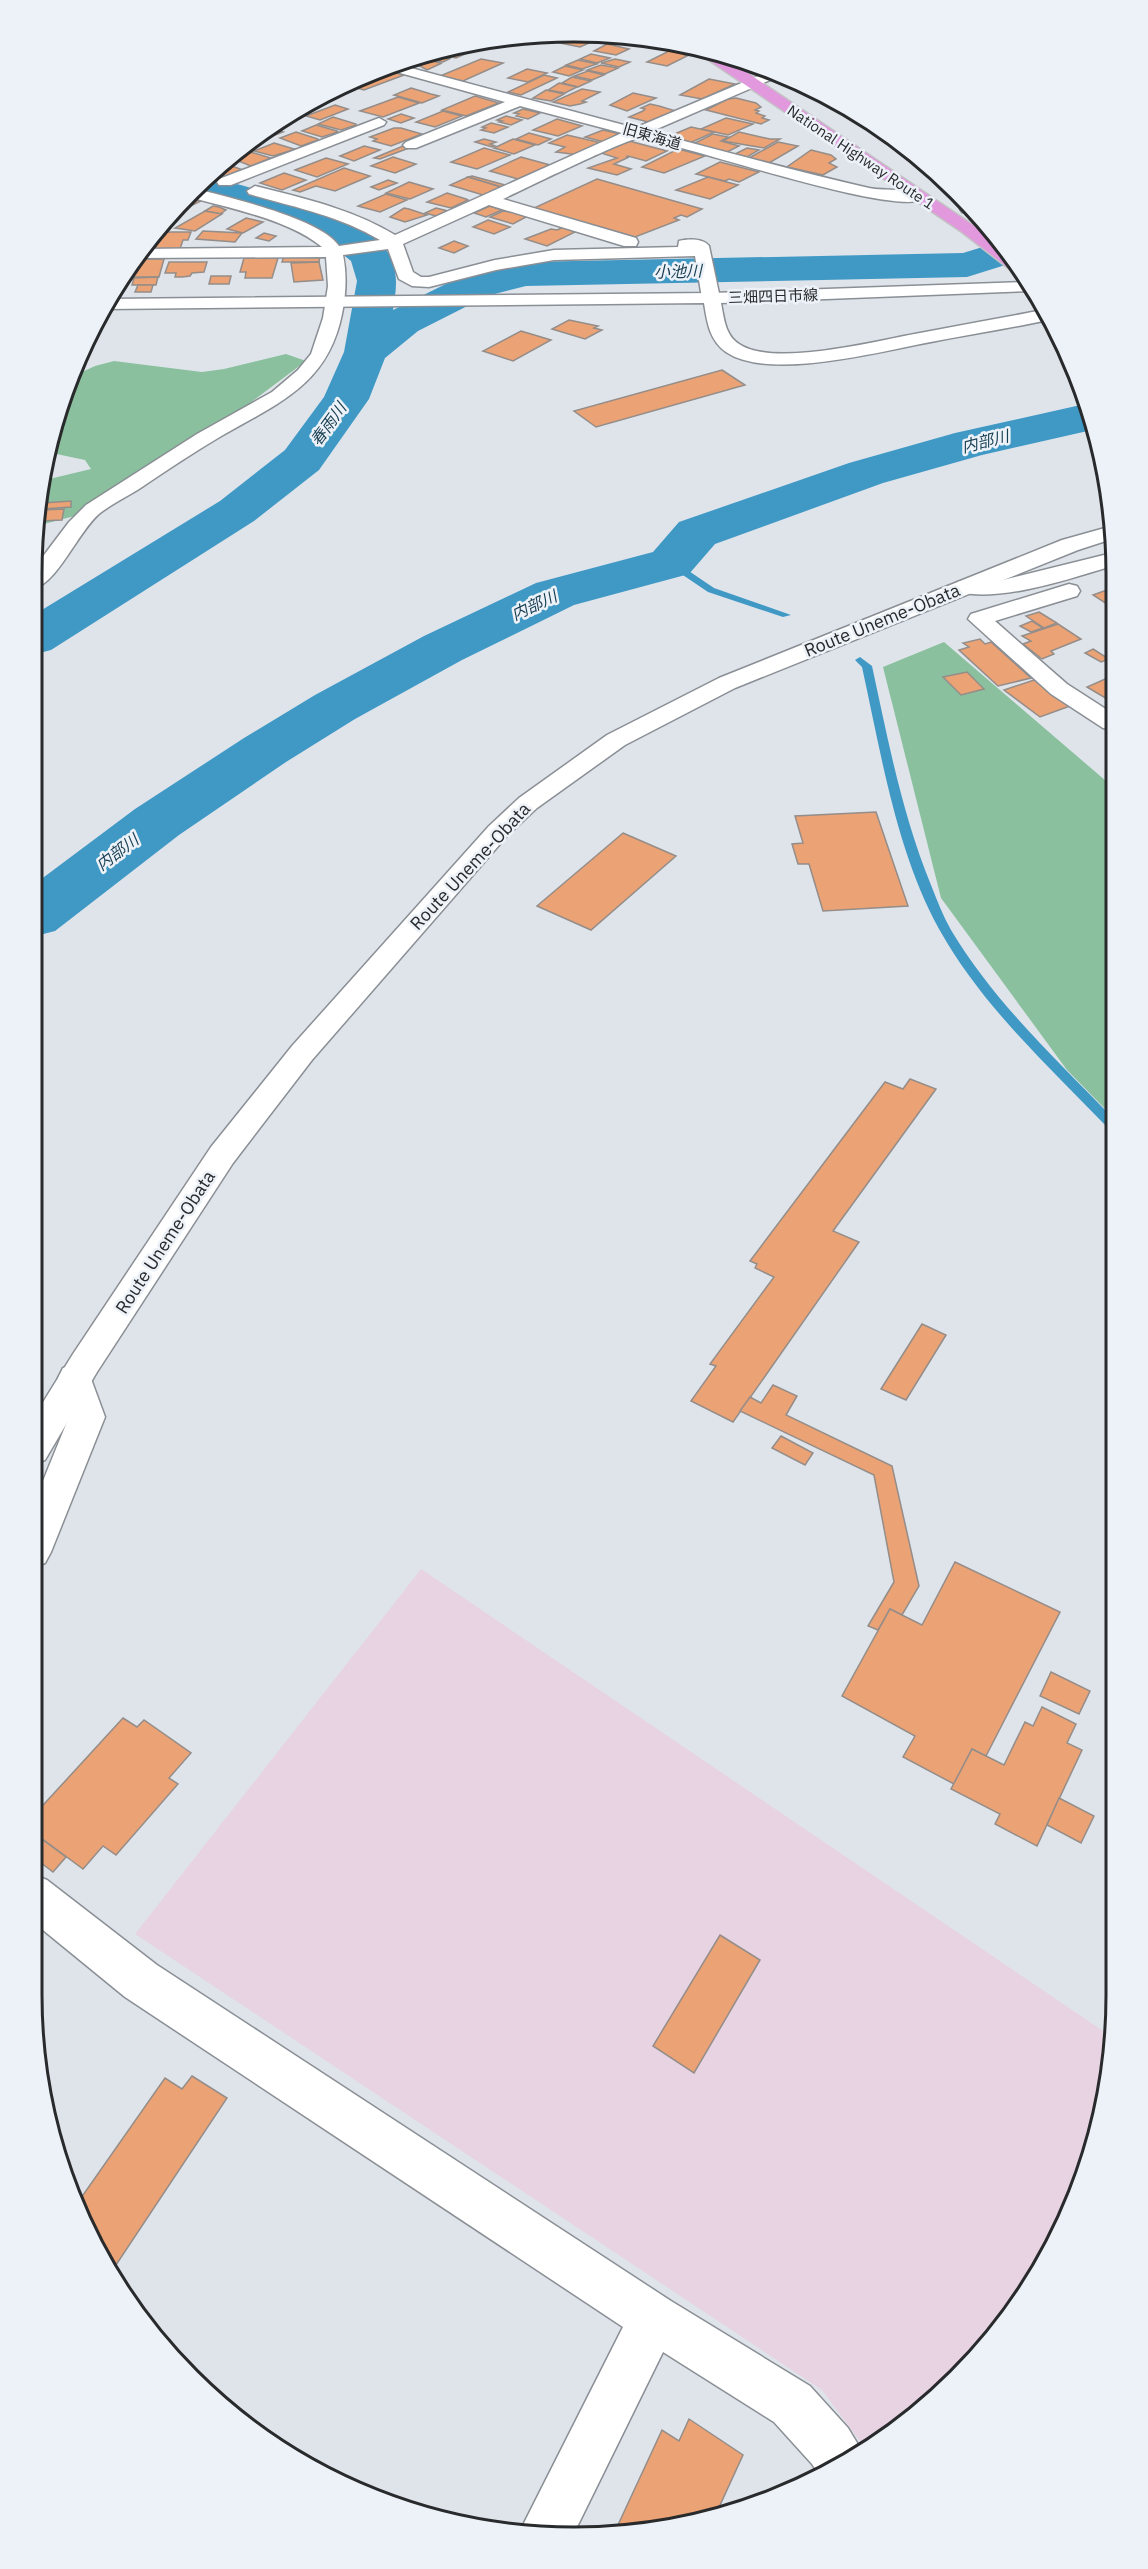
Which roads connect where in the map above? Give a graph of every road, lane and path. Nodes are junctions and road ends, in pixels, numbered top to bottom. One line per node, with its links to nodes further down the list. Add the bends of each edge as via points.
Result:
1 (726, 64): 4 (highway, National Highway Route 1)
2 (403, 70): 6 (street, 旧東海道)
3 (766, 77): 4 (street)
4 (755, 83): 8 (street); 14 (highway, National Highway Route 1)
5 (788, 87): 11 (highway, National Highway Route 1)
6 (519, 101): 8 (street, 旧東海道); 9 (street)
7 (379, 122): 12 (street)
8 (635, 133): 14 (street, 旧東海道, via 875,194); 15 (street)
9 (411, 145)
10 (217, 179): 12 (street)
11 (924, 181)
12 (225, 182): 17 (street, via 339,214 366,225)
13 (201, 196): 18 (street, via 314,233)
14 (919, 197): 16 (highway, National Highway Route 1)
15 (488, 200): 17 (street); 19 (street, via 627,242 701,246)
16 (963, 211)
17 (388, 243): 18 (street); 19 (street, via 405,275 418,282 554,255)
18 (338, 251): 20 (street); 23 (street)
19 (702, 252): 22 (street)
20 (149, 254)
21 (1022, 287): 22 (street, 三畑四日市線)
22 (709, 292): 23 (street); 25 (street, 三畑四日市線, via 724,342 750,354 784,359 841,353)
23 (345, 300): 24 (street); 28 (street, via 309,370 270,400 93,509 79,520)
24 (116, 304)
25 (1039, 316)
26 (1104, 534): 30 (street, Route Uneme-Obata)
27 (1106, 565): 30 (street, via 995,589)
28 (42, 573)
29 (1106, 573): 31 (street, via 1101,581 980,619 1059,689)
30 (966, 587): 32 (street, Route Uneme-Obata, via 727,683 616,740 528,803 490,840 280,1081 222,1155)
31 (1106, 719)
32 (75, 1378): 33 (street, Route Uneme-Obata); 34 (street, via 87,1417)
33 (42, 1433)
34 (42, 1527)
35 (42, 1903): 36 (street, via 141,1981)
36 (654, 2318): 37 (street, via 792,2404); 38 (street)
37 (837, 2457)
38 (549, 2526)

